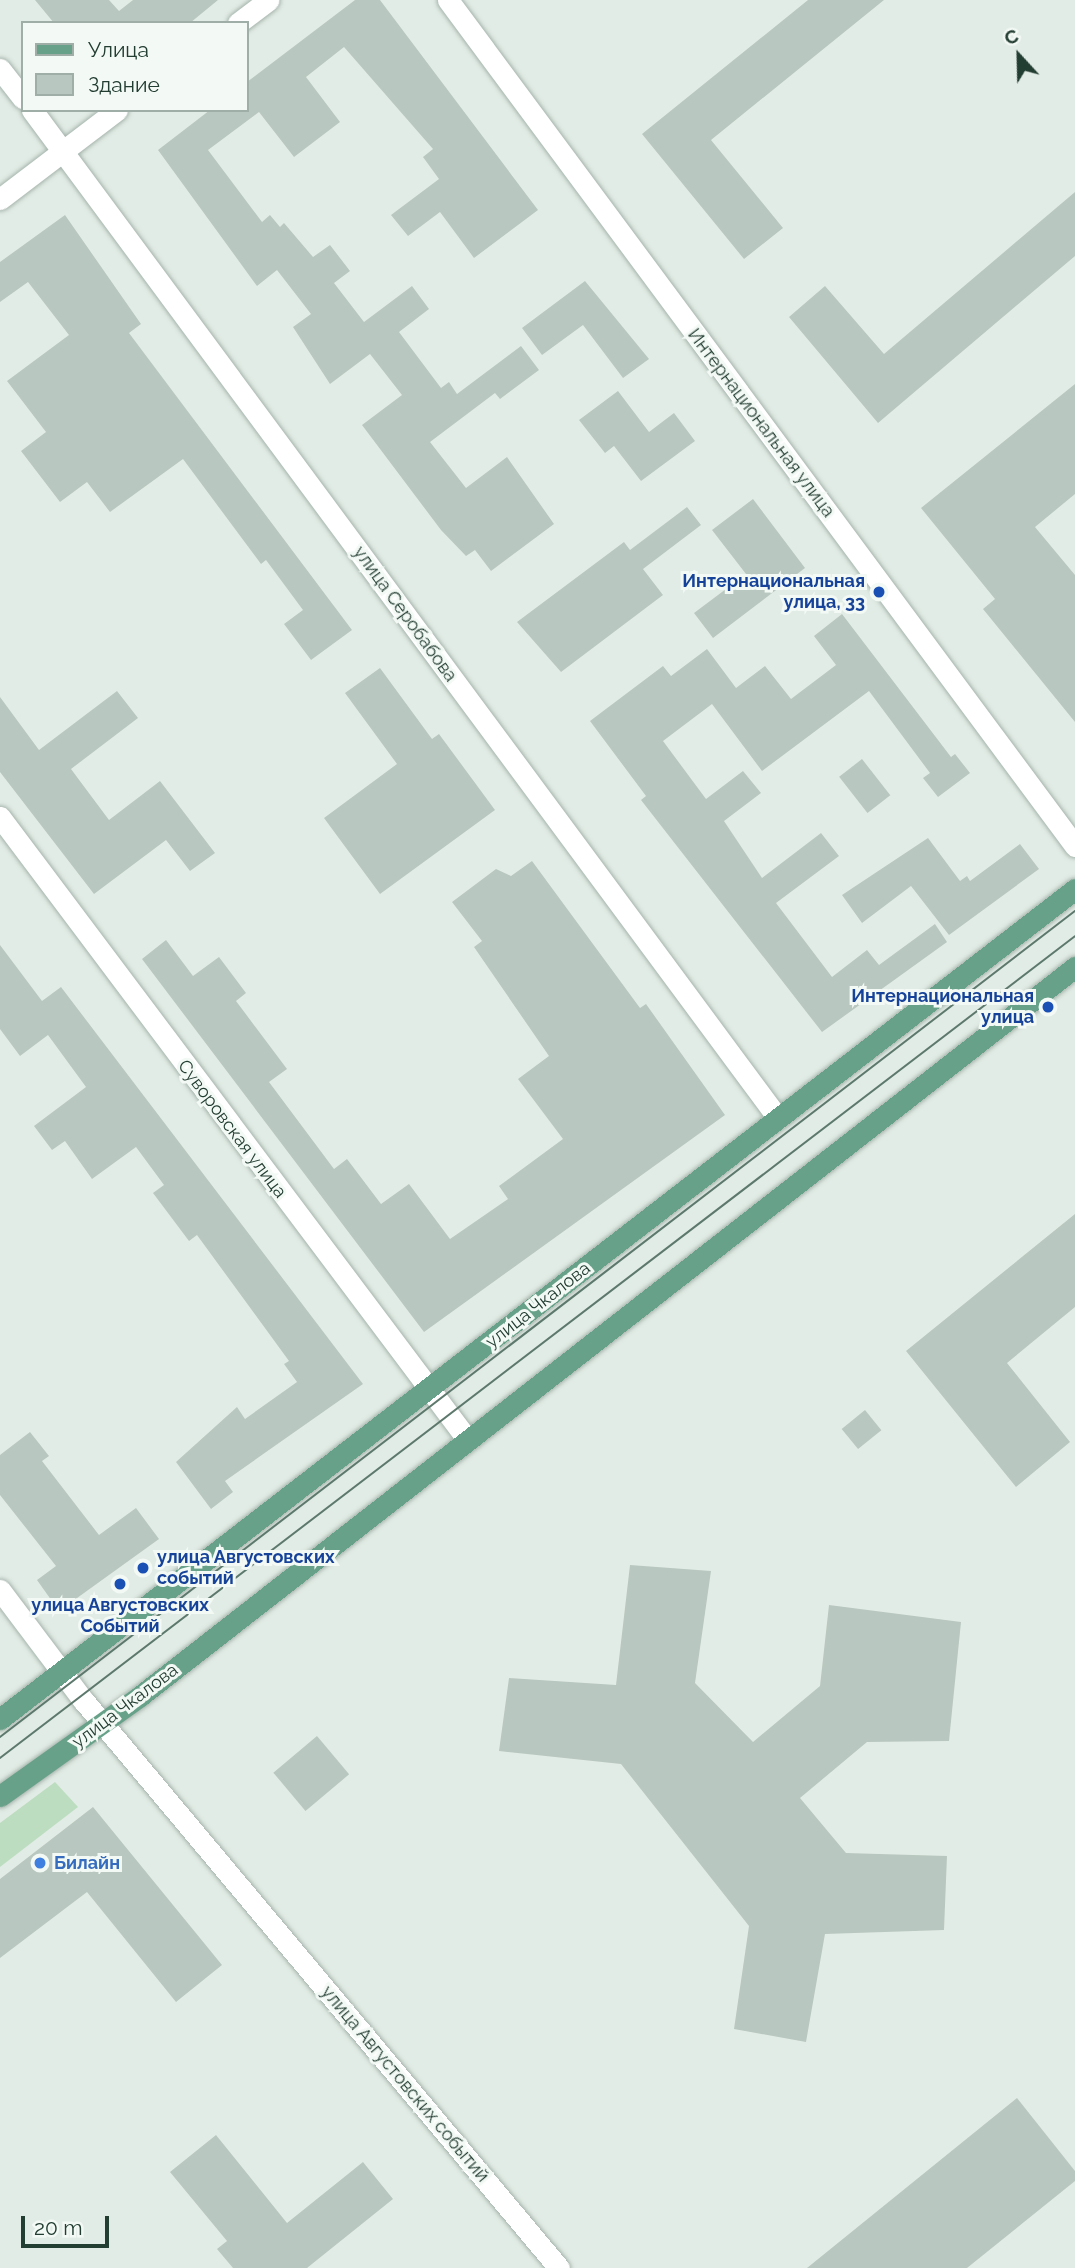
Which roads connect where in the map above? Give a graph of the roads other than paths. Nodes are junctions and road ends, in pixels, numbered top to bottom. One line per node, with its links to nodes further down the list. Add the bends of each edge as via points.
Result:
1 (268, 0): 3 (street)
2 (447, 0): 11 (street, Интернациональная улица)
3 (241, 21)
4 (0, 69): 5 (street)
5 (21, 95)
6 (34, 112): 8 (street, улица Серобабова)
7 (114, 112): 8 (street)
8 (63, 150): 9 (street); 14 (street, улица Серобабова)
9 (0, 199)
10 (0, 817): 15 (street, Суворовская улица)
11 (1075, 846)
12 (1075, 889): 14 (main road, улица Чкалова)
13 (1075, 967): 16 (main road, улица Чкалова)
14 (778, 1118): 15 (main road, улица Чкалова)
15 (428, 1392): 16 (street, Суворовская улица); 18 (main road, улица Чкалова)
16 (467, 1439): 20 (main road, улица Чкалова)
17 (0, 1590): 18 (street)
18 (64, 1672): 19 (main road, улица Чкалова); 20 (street, улица Августовских событий)
19 (0, 1719)
20 (103, 1724): 21 (main road, улица Чкалова); 22 (street, улица Августовских событий)
21 (0, 1796)
22 (559, 2268)

